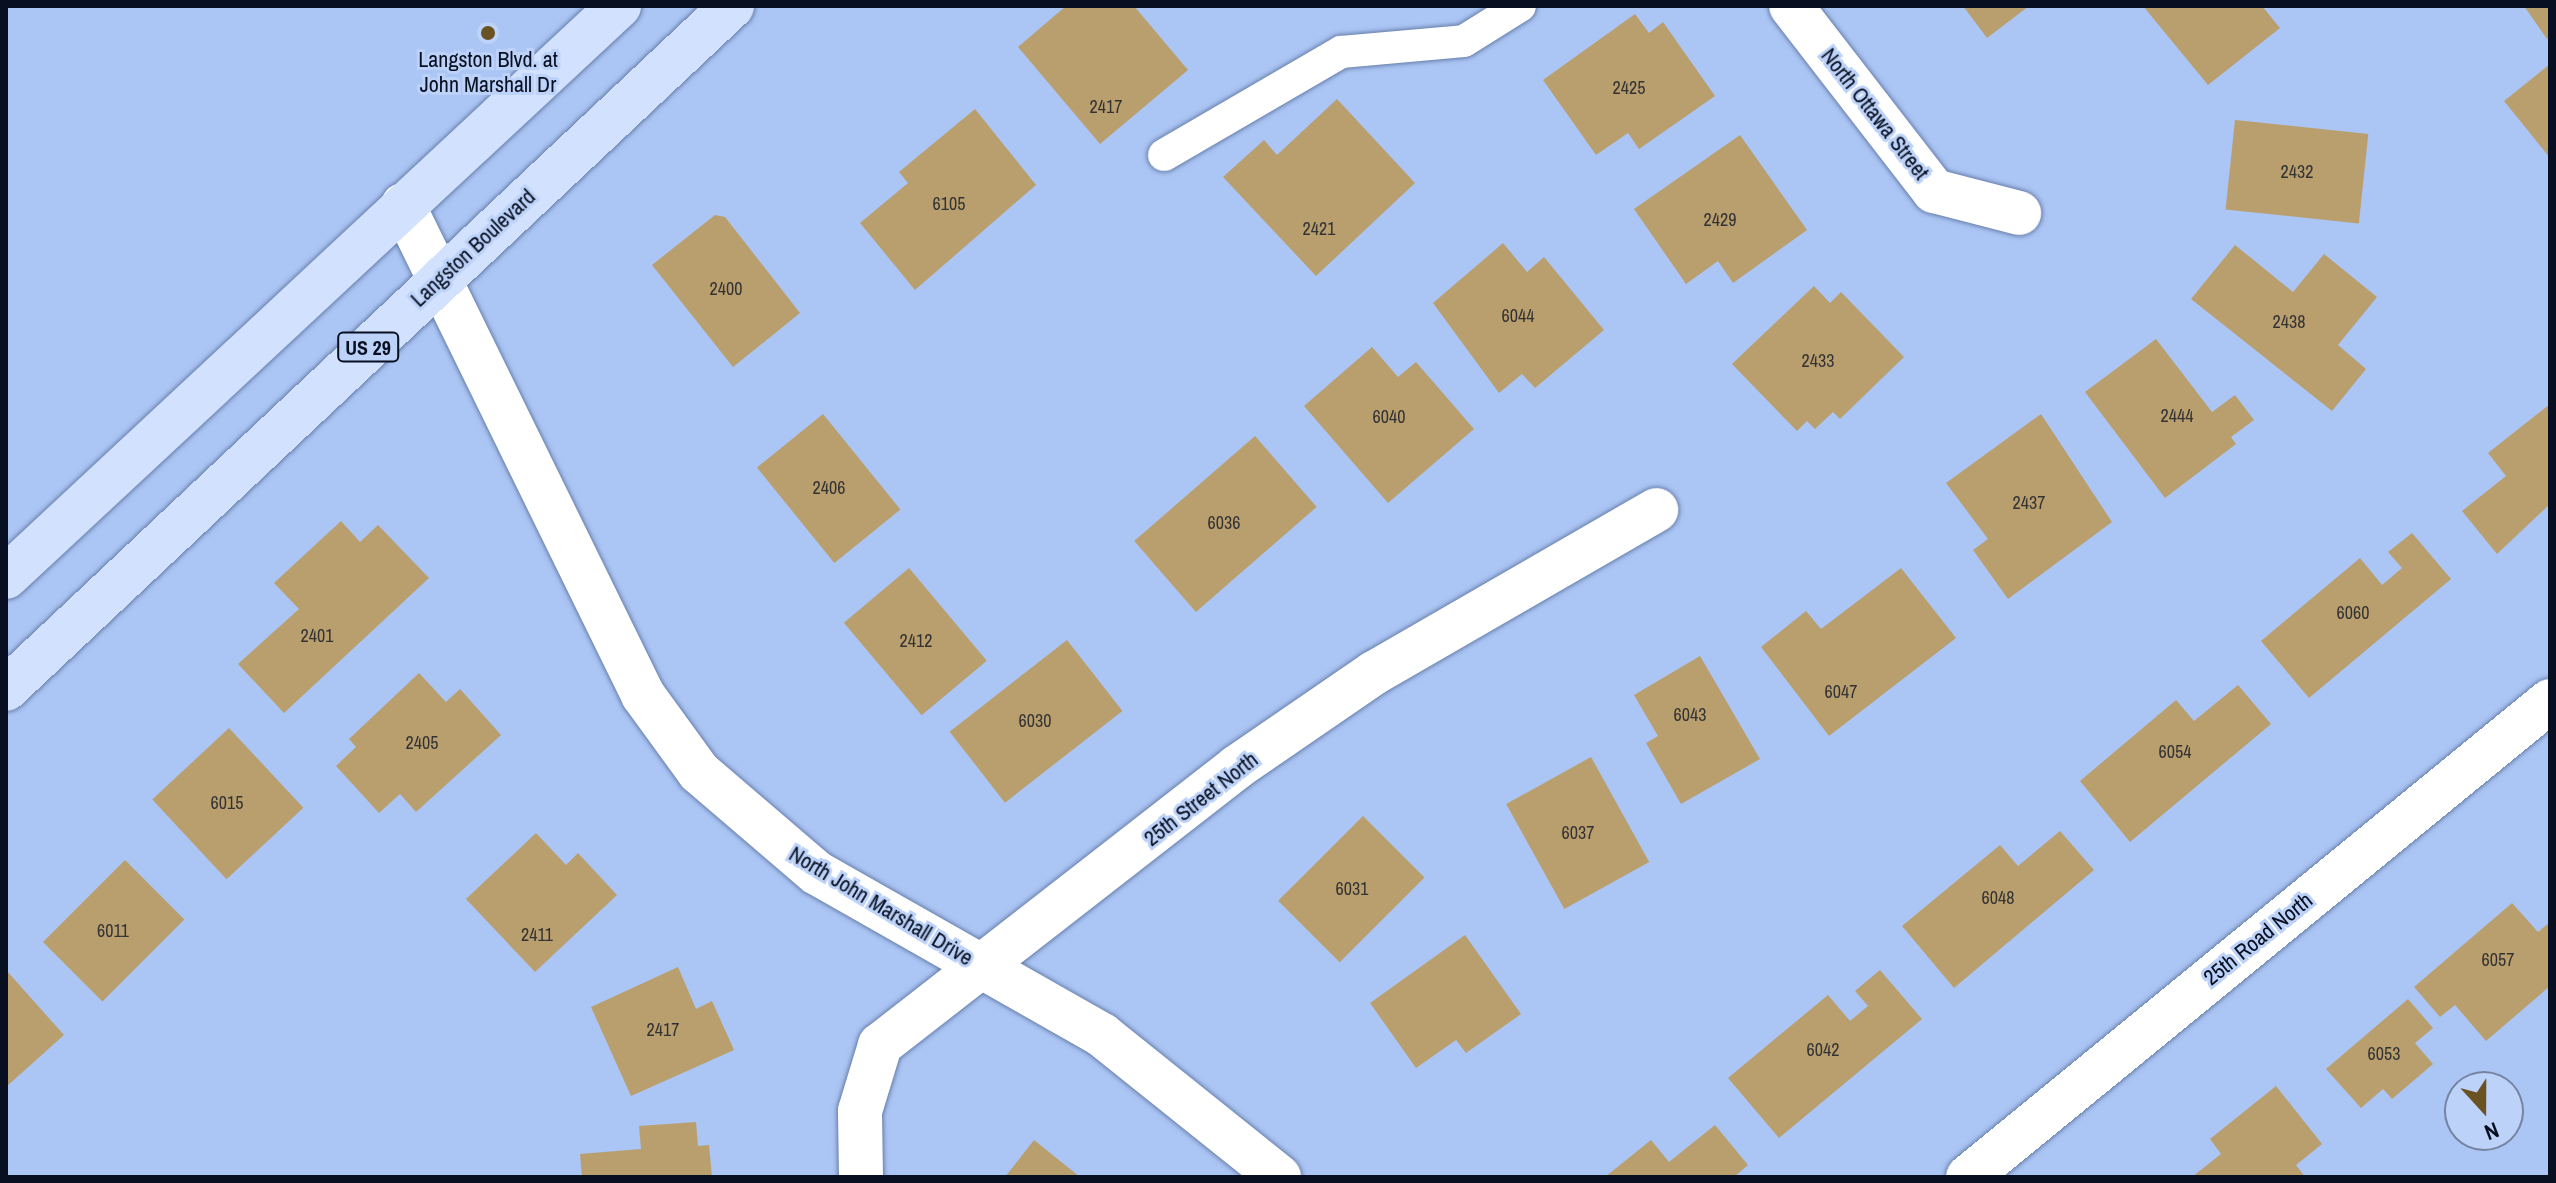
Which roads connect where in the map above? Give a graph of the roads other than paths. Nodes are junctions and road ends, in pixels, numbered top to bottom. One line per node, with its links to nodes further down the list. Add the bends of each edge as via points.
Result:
1 (619, 6): 6 (main road)
2 (732, 6): 8 (main road, Langston Boulevard / US 29)
3 (1520, 6): 5 (lane, via 1464,41 1341,52)
4 (1791, 6): 7 (street, North Ottawa Street, via 1934,191)
5 (1164, 155)
6 (403, 205): 8 (street, North John Marshall Drive); 10 (main road)
7 (2019, 213)
8 (439, 280): 11 (main road, Langston Boulevard / US 29); 13 (street, North John Marshall Drive, via 643,695 699,772 817,873)
9 (1656, 510): 13 (street, 25th Street North, via 1374,673 1237,767 1096,883)
10 (6, 577)
11 (6, 689)
12 (2550, 701): 16 (street, 25th Road North)
13 (979, 965): 14 (street, 25th Street North, via 880,1045 860,1111); 15 (street, North John Marshall Drive, via 1102,1035)
14 (861, 1177)
15 (1279, 1177)
16 (1968, 1177)

